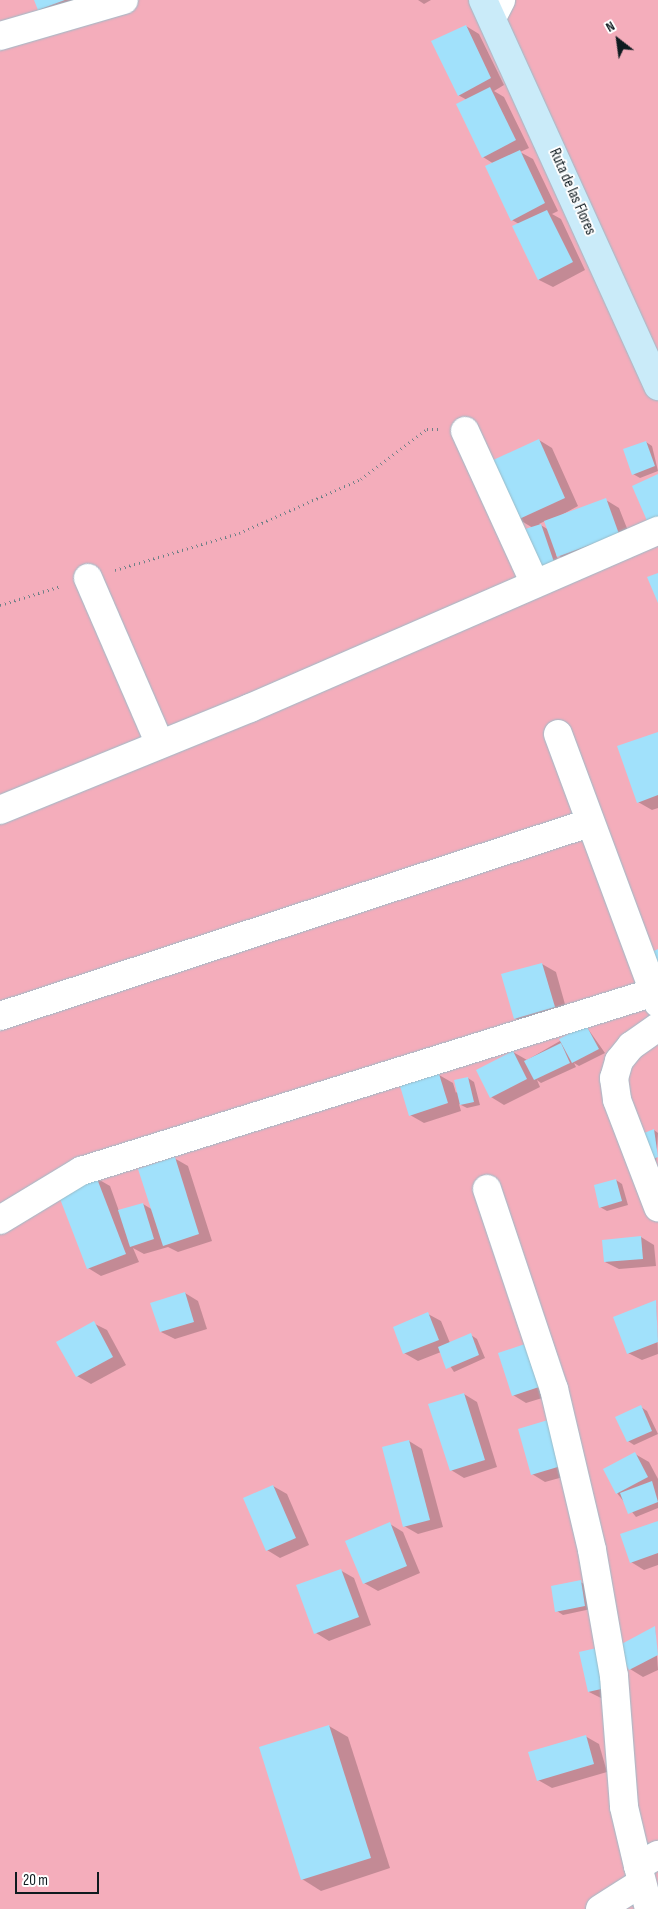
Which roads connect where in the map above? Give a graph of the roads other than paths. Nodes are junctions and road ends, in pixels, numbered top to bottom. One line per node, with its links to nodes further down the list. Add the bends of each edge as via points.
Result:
1 (124, 0): 3 (street)
2 (492, 6): 4 (main road, Ruta de las Flores)
3 (0, 36)
4 (658, 386)
5 (465, 431): 8 (street)
6 (658, 531): 8 (street)
7 (88, 578): 10 (street)
8 (534, 582): 10 (street)
9 (558, 734): 12 (street)
10 (160, 744): 11 (street)
11 (0, 810)
12 (589, 822): 13 (street); 14 (street)
13 (655, 998): 18 (street, via 81,1171)
14 (0, 1016)
15 (658, 1028): 17 (street, via 631,1046 619,1061 614,1078 618,1100)
16 (487, 1189): 19 (street, via 554,1389 592,1550 614,1676 624,1807)
17 (658, 1208)
18 (0, 1220)
19 (646, 1868): 20 (street); 21 (street)
20 (600, 1909)
21 (649, 1909)

